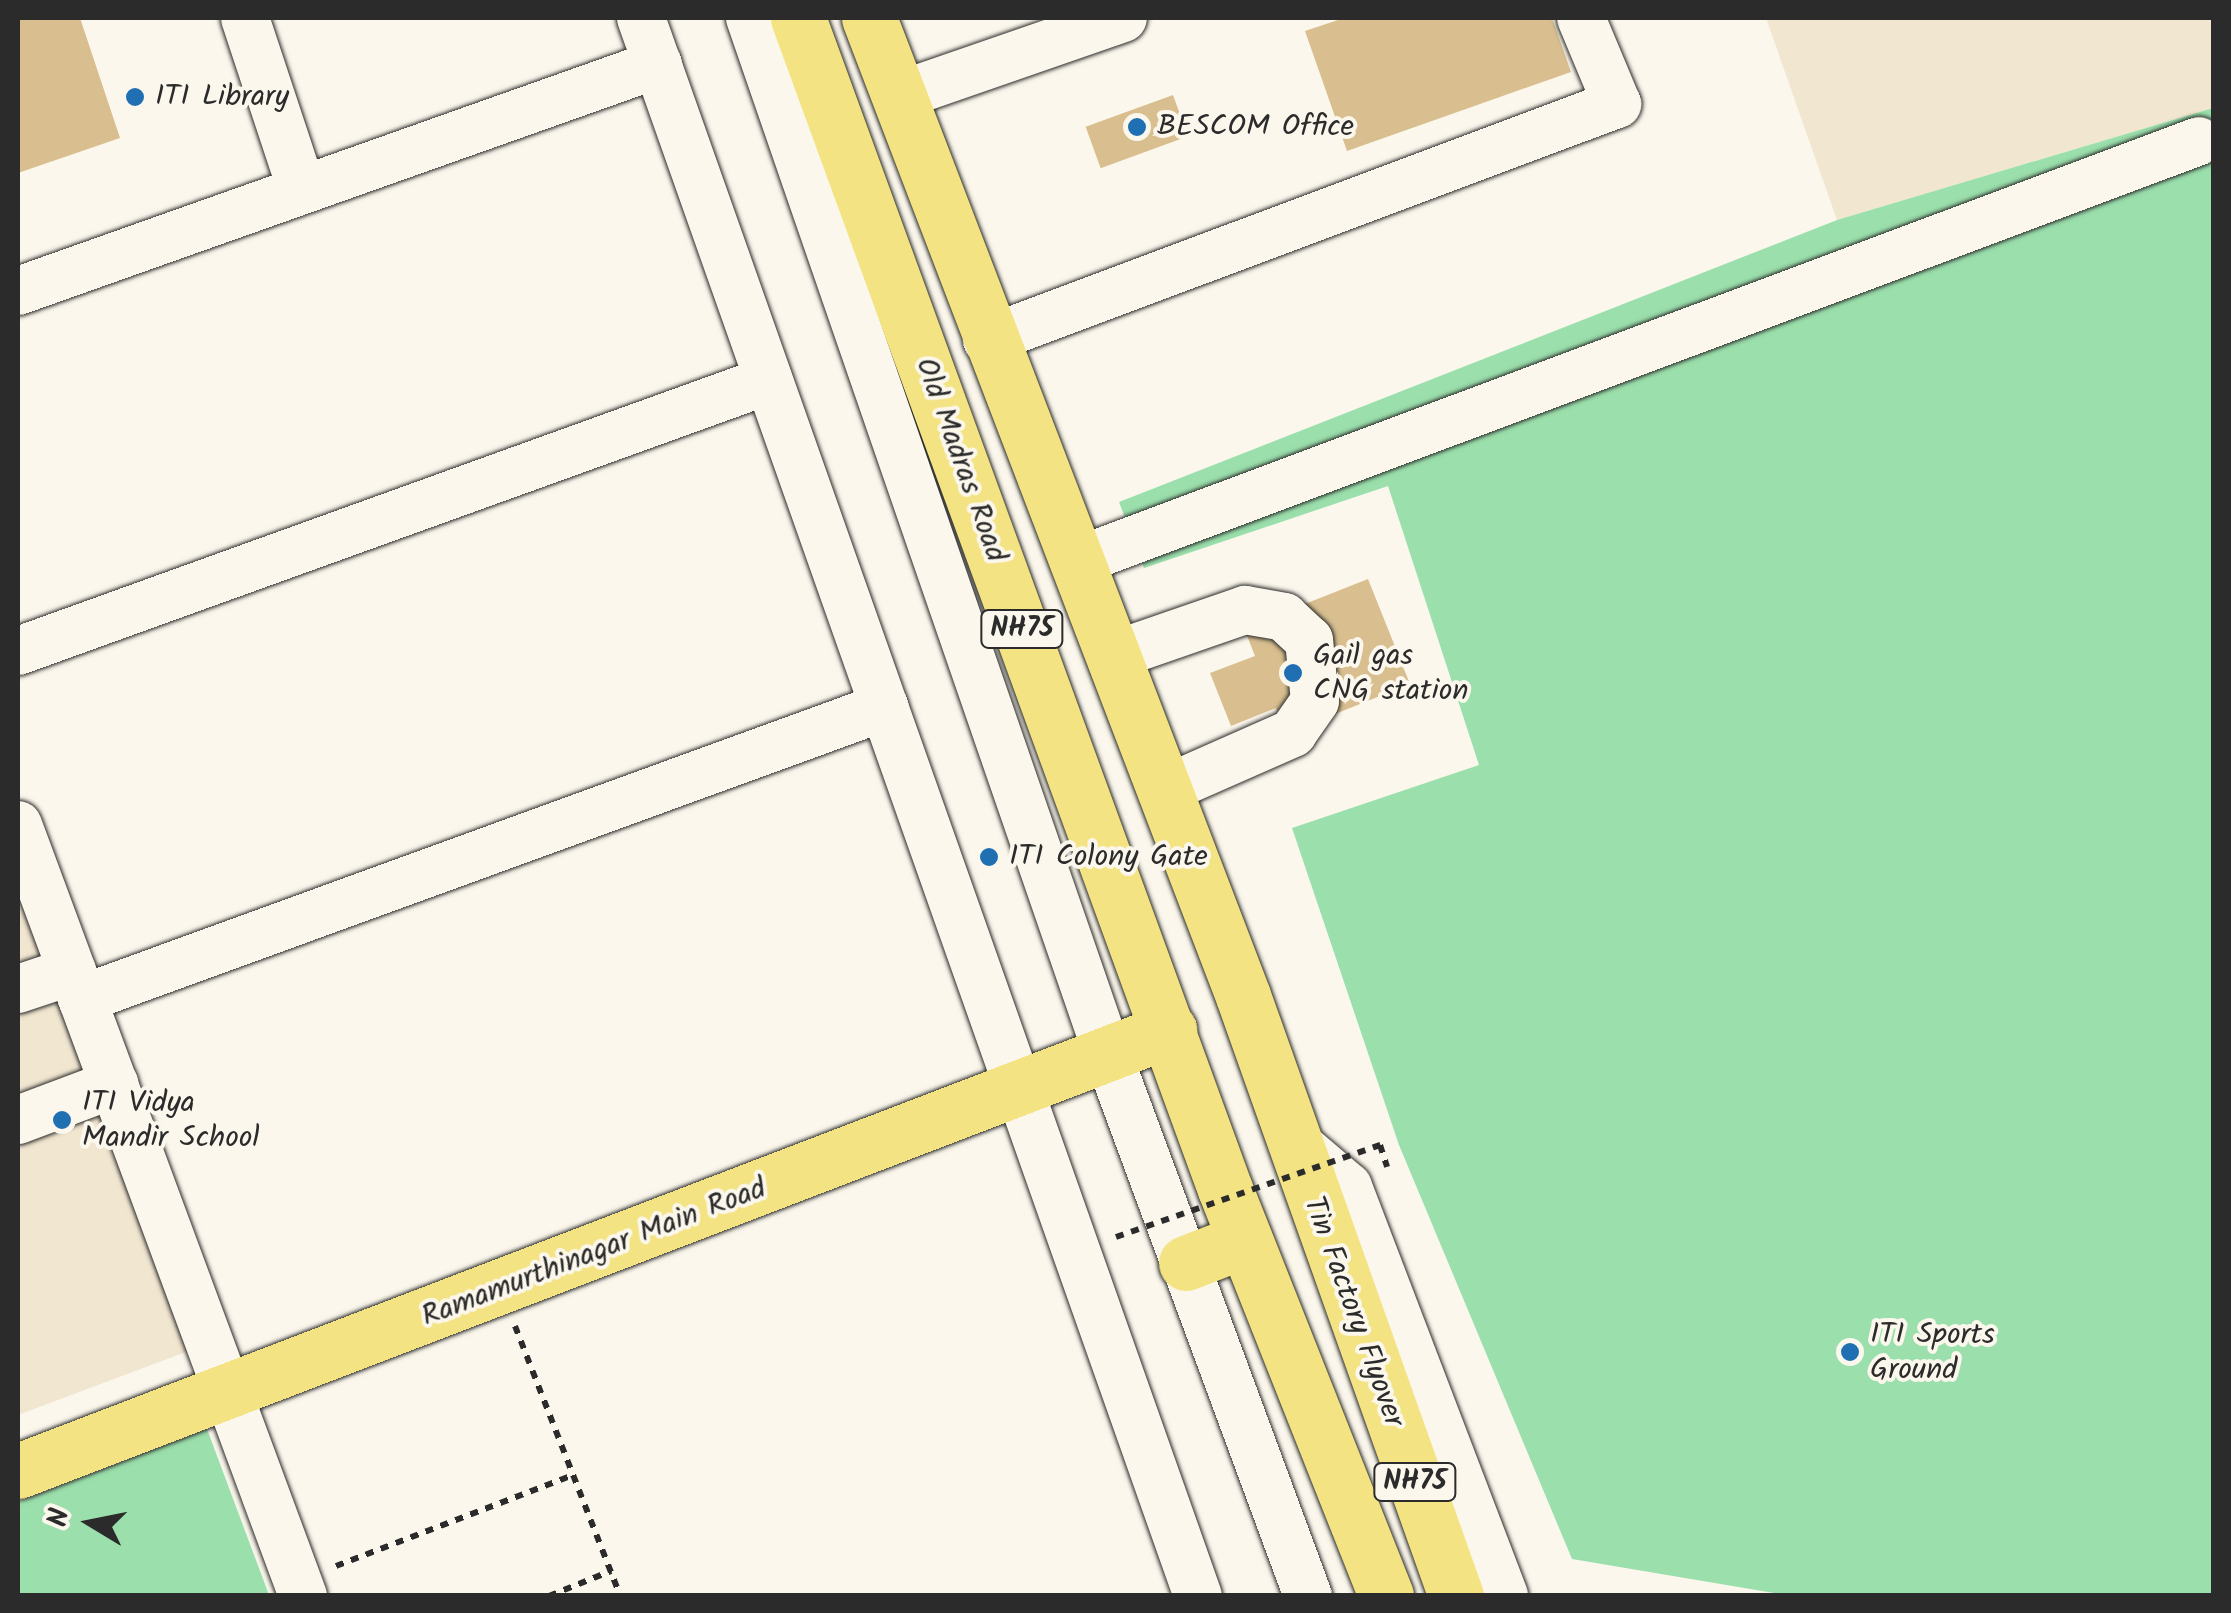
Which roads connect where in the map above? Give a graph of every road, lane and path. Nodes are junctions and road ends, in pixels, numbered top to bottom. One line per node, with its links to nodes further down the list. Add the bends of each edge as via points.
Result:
1 (245, 18): 11 (street)
2 (641, 18): 8 (street)
3 (750, 18): 24 (street)
4 (798, 18): 23 (main road, Old Madras Road / NH75)
5 (869, 18): 9 (main road, NH75)
6 (1123, 18): 9 (street)
7 (1581, 18): 13 (street, via 1617,104)
8 (658, 64): 11 (street); 14 (street)
9 (898, 96): 13 (main road, NH75)
10 (2198, 141): 15 (street)
11 (302, 190): 12 (street)
12 (18, 291)
13 (987, 340): 15 (main road, NH75)
14 (769, 380): 16 (street); 18 (street)
15 (1075, 562): 17 (main road, NH75)
16 (18, 651)
17 (1112, 656): 19 (main road, NH75); 19 (street, via 1246,610 1284,617 1309,640 1315,701 1292,733)
18 (884, 706): 21 (street); 26 (street)
19 (1164, 790): 28 (main road, NH75)
20 (18, 825): 21 (street)
21 (77, 985): 22 (street); 25 (street)
22 (18, 989)
23 (1169, 1030): 24 (main road, Ramamurthinagar Main Road); 31 (main road, Old Madras Road / NH75)
24 (1108, 1056): 26 (main road, Ramamurthinagar Main Road); 32 (street)
25 (114, 1084): 27 (street); 34 (street)
26 (1020, 1091): 33 (main road, Ramamurthinagar Main Road); 41 (street)
27 (18, 1120)
28 (1293, 1140): 44 (main road, Tin Factory Flyover / NH75); 45 (street, via 1348,1187)
29 (1380, 1145): 30 (path, bridge)
30 (1116, 1238)
31 (1246, 1240): 32 (main road); 43 (main road, NH75)
32 (1186, 1263): 42 (street)
33 (500, 1288): 34 (main road, Ramamurthinagar Main Road); 36 (path)
34 (227, 1391): 35 (main road, Ramamurthinagar Main Road); 38 (street)
35 (18, 1471)
36 (574, 1476): 37 (path); 38 (path)
37 (611, 1571): 39 (path); 40 (path)
38 (300, 1588)
39 (549, 1596)
40 (620, 1596)
41 (1198, 1596)
42 (1308, 1596)
43 (1386, 1596)
44 (1456, 1596)
45 (1504, 1596)

